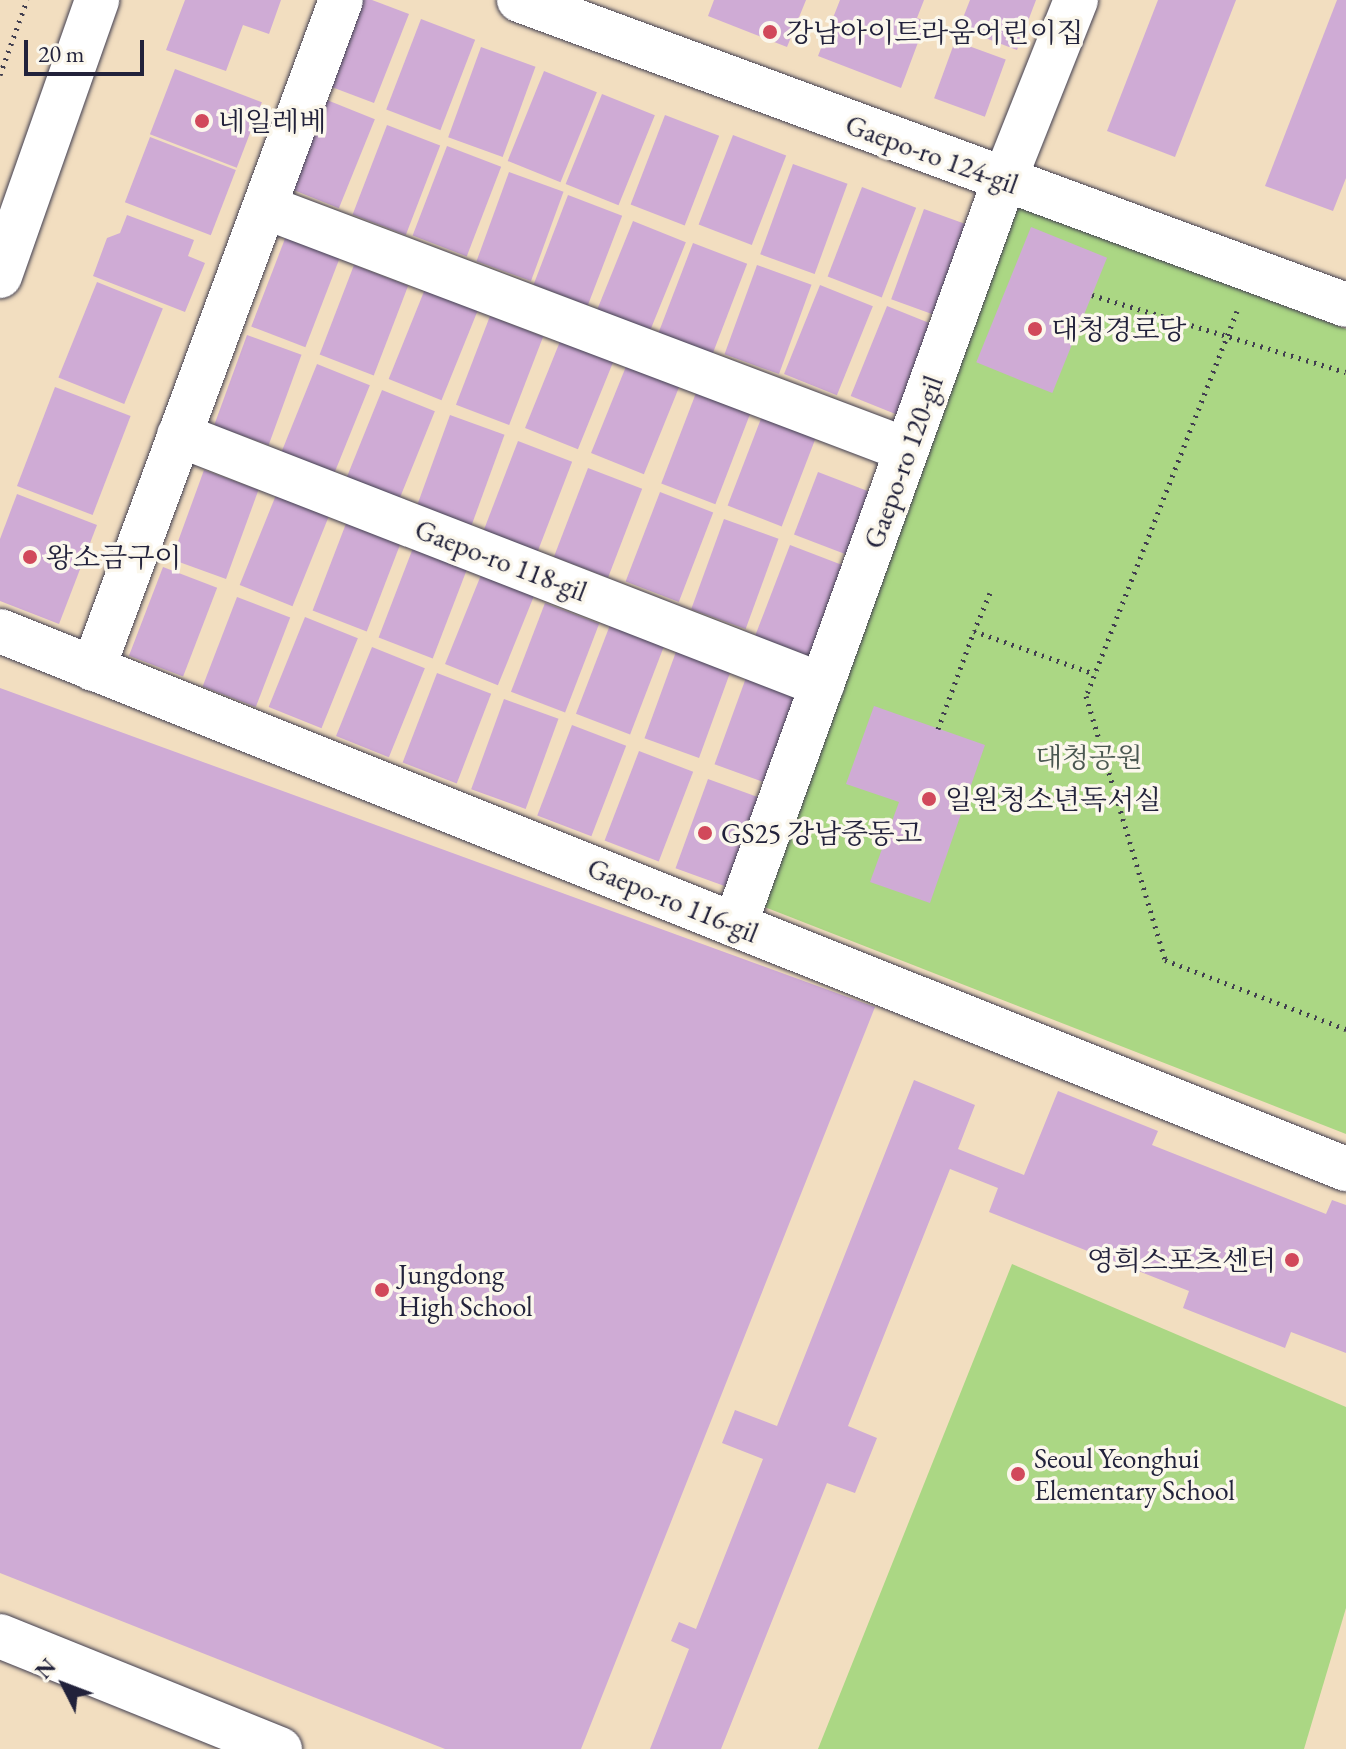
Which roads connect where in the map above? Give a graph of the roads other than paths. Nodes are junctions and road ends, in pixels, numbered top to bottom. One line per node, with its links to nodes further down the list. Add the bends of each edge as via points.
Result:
1 (97, 0): 7 (street)
2 (341, 0): 6 (street)
3 (519, 0): 5 (street, Gaepo-ro 124-gil)
4 (1076, 0): 5 (street, Gaepo-ro 120-gil)
5 (1004, 181): 8 (street, Gaepo-ro 124-gil); 10 (street, Gaepo-ro 120-gil)
6 (265, 207): 9 (street); 10 (street)
7 (0, 276)
8 (1346, 305)
9 (179, 435): 12 (street); 13 (street, Gaepo-ro 118-gil)
10 (907, 450): 13 (street, Gaepo-ro 120-gil)
11 (0, 631): 12 (street, Gaepo-ro 116-gil)
12 (93, 669): 14 (street, Gaepo-ro 116-gil)
13 (822, 685): 14 (street, Gaepo-ro 120-gil)
14 (735, 925): 15 (street, Gaepo-ro 116-gil)
15 (1346, 1169)
16 (0, 1636): 17 (street)
17 (280, 1749)

